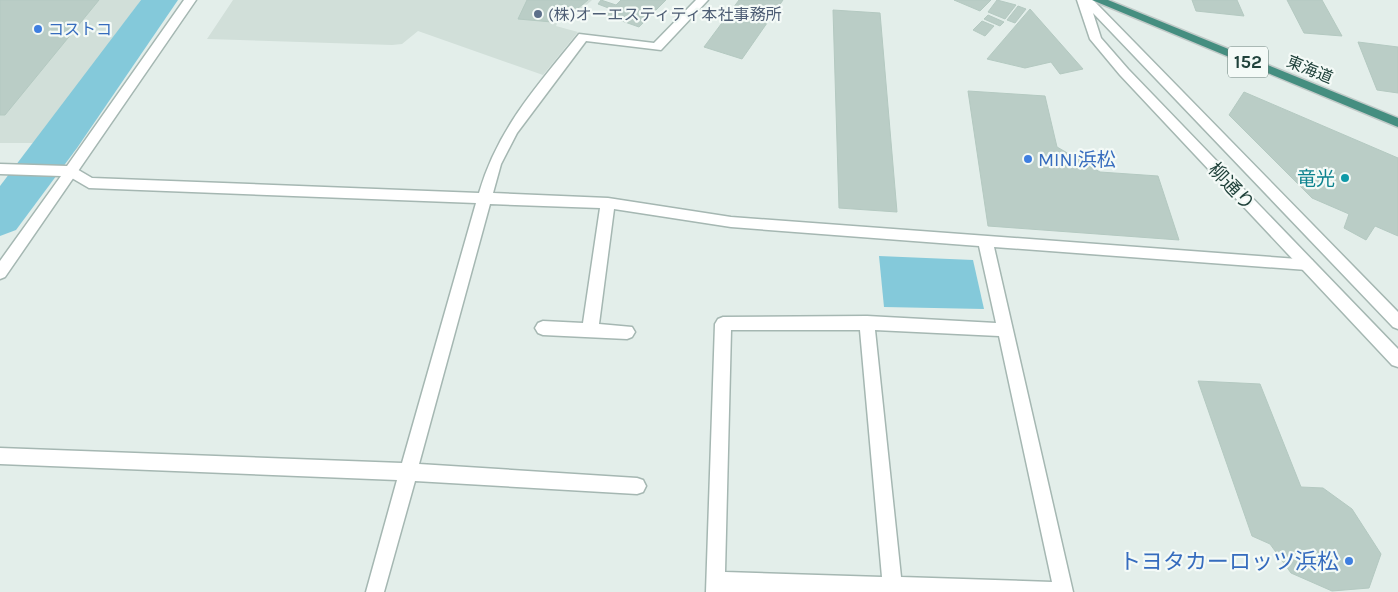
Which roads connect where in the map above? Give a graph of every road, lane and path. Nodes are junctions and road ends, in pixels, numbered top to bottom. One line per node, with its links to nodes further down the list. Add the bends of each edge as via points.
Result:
1 (190, 0): 8 (street)
2 (702, 0): 9 (street, via 657,47 583,37 516,123 494,164)
3 (1083, 0): 12 (street, 柳通り, via 1096,39 1124,72)
4 (1087, 0): 14 (street, 柳通り)
5 (1098, 0): 6 (highway, 東海道 / 152)
6 (1398, 123)
7 (0, 169): 8 (street)
8 (70, 171): 9 (street, via 88,183); 13 (street)
9 (484, 198): 10 (street); 22 (street)
10 (608, 203): 11 (street, via 730,222); 17 (street)
11 (984, 240): 12 (street); 18 (street)
12 (1307, 264): 20 (street, 柳通り)
13 (0, 273)
14 (1398, 322)
15 (867, 323): 18 (street); 24 (street, via 723,324); 25 (street)
16 (542, 328): 17 (street)
17 (590, 330): 19 (street)
18 (1005, 330): 27 (street)
19 (627, 332)
20 (1398, 360)
21 (0, 456): 22 (street)
22 (408, 472): 23 (street); 26 (street)
23 (637, 486)
24 (716, 586): 25 (street)
25 (893, 589): 27 (street)
26 (375, 592)
27 (1064, 592)

